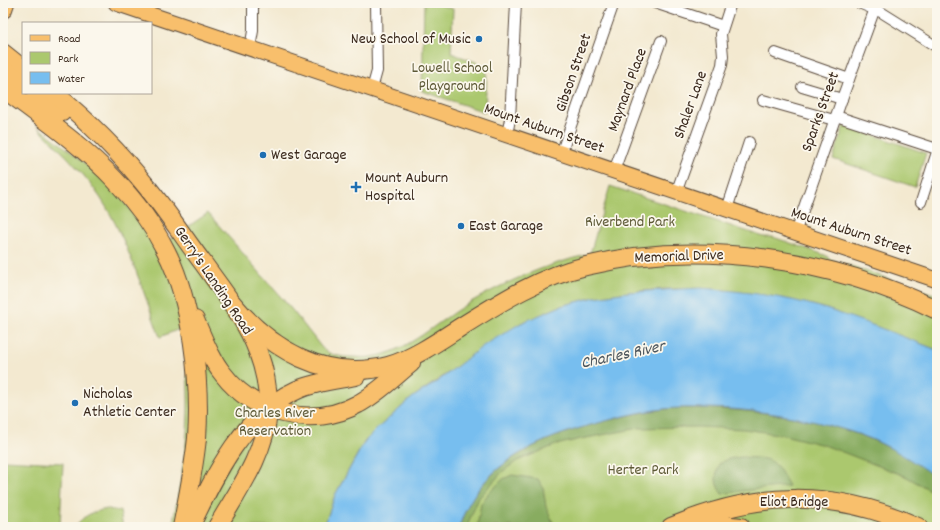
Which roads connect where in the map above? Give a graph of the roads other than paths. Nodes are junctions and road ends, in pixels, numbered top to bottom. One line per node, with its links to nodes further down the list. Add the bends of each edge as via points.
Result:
1 (5, 3): 11 (highway)
2 (117, 3): 14 (main road, Mount Auburn Street)
3 (253, 3): 14 (street, via 253,36)
4 (376, 3): 22 (street, via 376,71)
5 (516, 3): 28 (street)
6 (614, 3): 32 (street, Gibson Street)
7 (655, 3): 12 (street)
8 (732, 3): 12 (street, Shaler Lane)
9 (859, 3): 10 (street)
10 (876, 6): 15 (street); 18 (street, Sparks Street)
11 (3, 9)
12 (723, 26): 35 (street, Shaler Lane, via 722,65)
13 (661, 41): 34 (street, Maynard Place)
14 (250, 48): 22 (main road, Mount Auburn Street)
15 (937, 48)
16 (775, 54): 18 (street)
17 (8, 60): 19 (highway)
18 (849, 79): 25 (street, Sparks Street)
19 (22, 82)
20 (802, 87): 25 (street)
21 (3, 88): 40 (highway, Gerry's Landing Road, via 83,150 121,187 163,244)
22 (372, 89): 28 (main road, Mount Auburn Street)
23 (37, 94): 33 (highway)
24 (55, 94): 33 (highway, Gerry's Landing Road, via 92,127)
25 (842, 99): 27 (street, Sparks Street)
26 (763, 100): 27 (street)
27 (835, 118): 30 (street); 38 (street, Sparks Street)
28 (507, 135): 32 (main road, Mount Auburn Street)
29 (749, 142): 37 (street)
30 (937, 149)
31 (937, 152): 36 (street)
32 (562, 154): 34 (main road, Mount Auburn Street)
33 (128, 165): 41 (highway, Gerry's Landing Road, via 152,193)
34 (614, 172): 35 (main road, Mount Auburn Street)
35 (676, 193): 37 (main road, Mount Auburn Street)
36 (920, 202)
37 (727, 209): 38 (main road, Mount Auburn Street)
38 (795, 232): 39 (main road, Mount Auburn Street)
39 (937, 280)
40 (180, 286): 45 (highway, via 213,359 223,375 243,395); 46 (highway, Gerry's Landing Road, via 198,378 198,422)
41 (231, 302): 44 (highway, via 266,337 306,361 347,370); 45 (highway, Gerry's Landing Road, via 258,352 265,377)
42 (937, 310): 43 (highway, Memorial Drive, via 862,280 805,265 722,255 650,256 598,263 544,280 504,301)
43 (434, 345): 44 (highway); 45 (highway, via 364,401 345,410 308,416)
44 (389, 366): 45 (highway, via 303,388 283,397)
45 (268, 408): 47 (highway, via 228,456); 48 (highway, Gerry's Landing Road, via 265,433 257,455)
46 (182, 527)
47 (190, 527)
48 (218, 527)
49 (671, 527): 52 (highway, Eliot Bridge, via 730,506 757,501 794,499 821,500 862,507)
50 (708, 527): 51 (highway)
51 (741, 527)
52 (918, 527)

